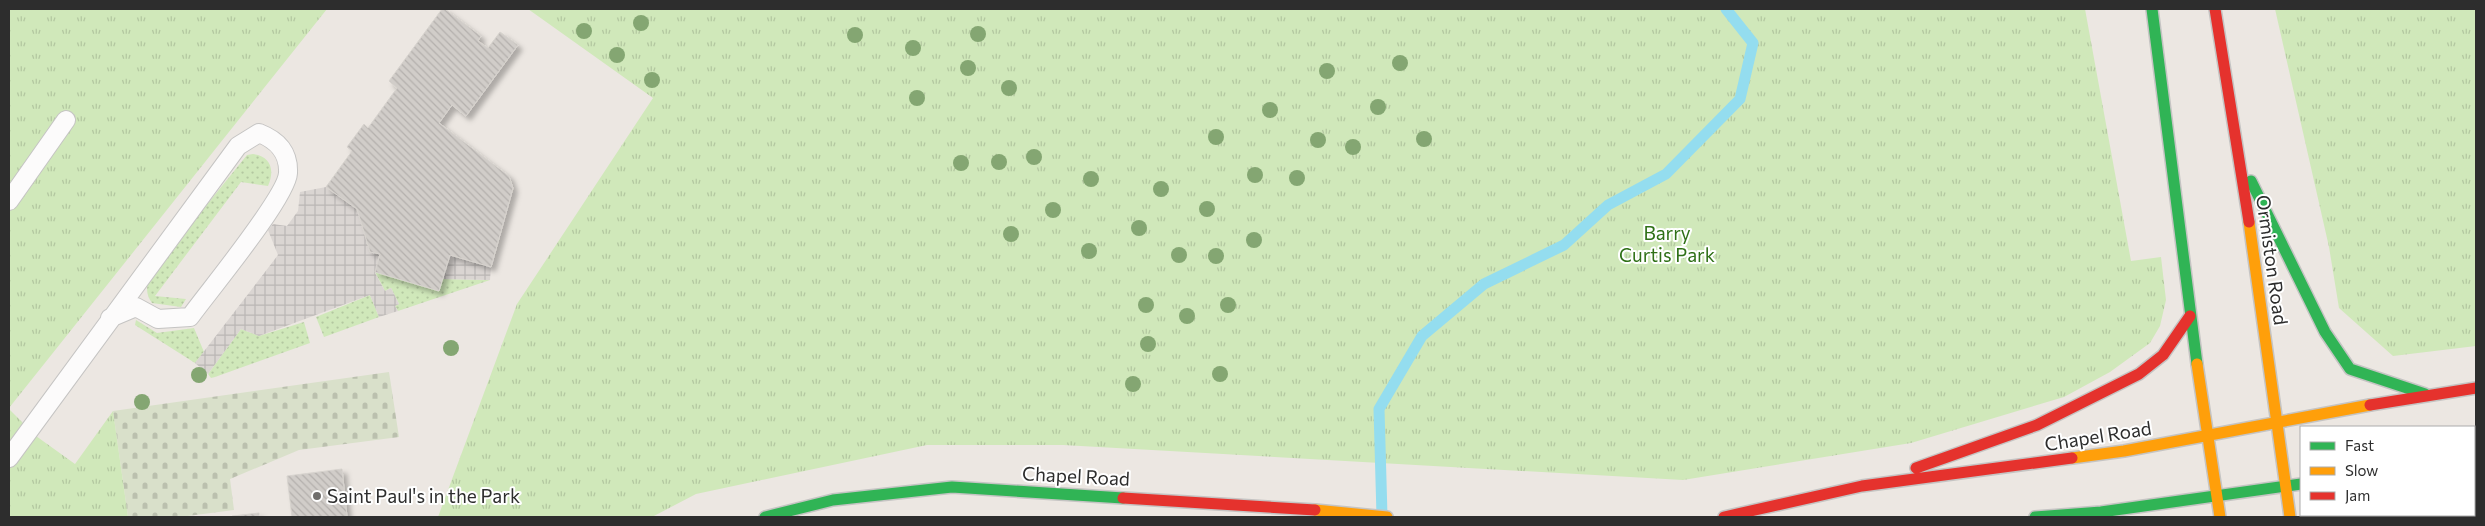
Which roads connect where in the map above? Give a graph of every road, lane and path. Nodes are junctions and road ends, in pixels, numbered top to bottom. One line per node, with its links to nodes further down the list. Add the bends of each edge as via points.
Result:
1 (2152, 9): 6 (main road)
2 (2215, 9): 4 (main road, Ormiston Road)
3 (66, 120): 5 (lane)
4 (2240, 160): 9 (main road, via 2326,332 2350,369); 10 (main road, Ormiston Road)
5 (9, 201)
6 (2190, 316): 11 (main road); 14 (main road, via 2163,354 2132,377 2037,425)
7 (110, 318): 7 (lane, via 238,146 259,133 273,139 283,149 288,174 278,196 190,317 158,319 136,308); 12 (lane)
8 (2476, 388): 9 (main road, Chapel Road)
9 (2426, 394): 10 (main road, Chapel Road)
10 (2277, 422): 11 (main road, Chapel Road); 15 (main road, Ormiston Road)
11 (2207, 435): 14 (main road, Chapel Road, via 2124,451); 16 (main road)
12 (9, 458)
13 (2300, 484): 15 (main road)
14 (1862, 486): 20 (main road, Chapel Road)
15 (2285, 486): 16 (main road); 24 (main road, Ormiston Road)
16 (2217, 496): 17 (main road); 23 (main road)
17 (2101, 512): 21 (main road); 22 (main road)
18 (765, 517): 19 (main road, Chapel Road, via 834,500 952,487 1322,510)
19 (1387, 517)
20 (1724, 517)
21 (2035, 517)
22 (2112, 517)
23 (2220, 517)
24 (2290, 517)

